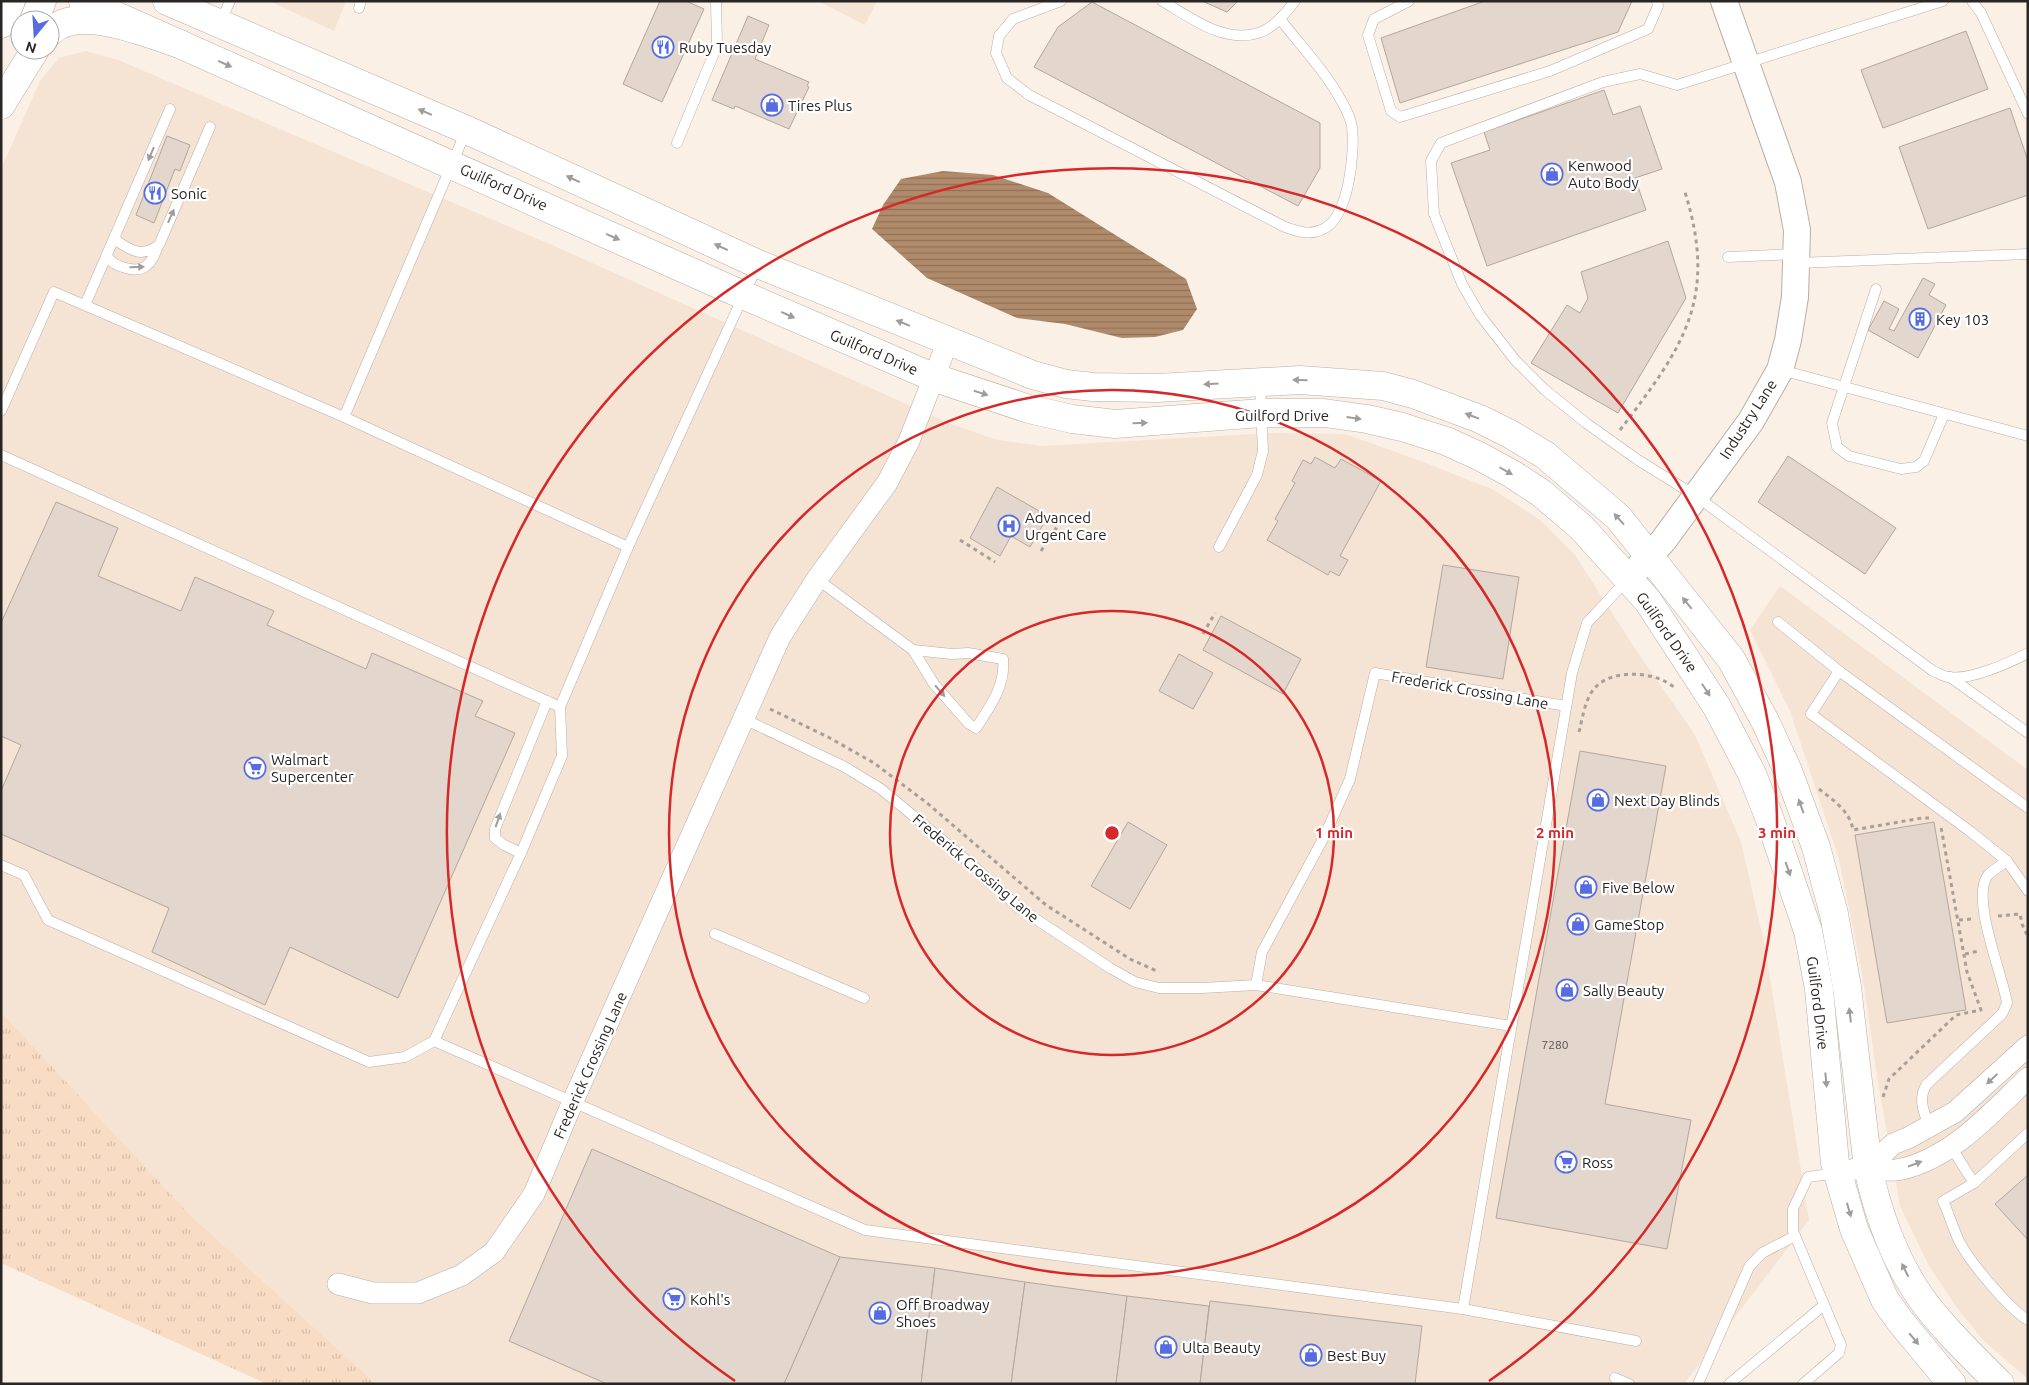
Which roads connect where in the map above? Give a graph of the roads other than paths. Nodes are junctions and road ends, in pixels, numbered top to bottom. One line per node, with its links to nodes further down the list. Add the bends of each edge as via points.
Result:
1 (10, 1): 15 (main road)
2 (84, 1): 17 (main road, Guilford Drive)
3 (168, 1): 13 (main road, Guilford Drive)
4 (716, 1): 27 (lane, via 717,46)
5 (1061, 1): 14 (lane, via 1013,19 999,36 996,54 1007,78 1029,95 1304,234 1326,228 1339,213 1351,175 1352,126 1326,77)
6 (1162, 1): 14 (lane, via 1231,36 1258,33)
7 (1296, 1): 14 (lane)
8 (1409, 1): 9 (lane, via 1374,19 1368,35 1391,111 1400,117 1550,71 1648,29)
9 (1657, 1)
10 (1724, 1): 20 (street, Industry Lane)
11 (1944, 1): 20 (lane)
12 (1972, 1): 24 (lane)
13 (225, 12): 26 (main road, Guilford Drive, one-way to 13)
14 (1280, 19)
15 (1, 24)
16 (60, 27): 17 (main road, via 71,21 89,20)
17 (180, 44): 28 (main road, Guilford Drive, one-way to 28)
18 (17, 60): 21 (main road)
19 (29, 60): 22 (main road)
20 (1745, 65): 34 (street, Industry Lane, via 1788,182 1797,230); 50 (lane, via 1677,85 1640,74 1603,82 1441,143 1431,161 1434,214 1462,284 1480,315 1514,360 1545,390 1612,441)
21 (1, 97)
22 (1, 105)
23 (170, 109): 29 (lane, one-way to 29)
24 (2028, 114)
25 (210, 127): 30 (lane, one-way to 25)
26 (466, 130): 28 (lane); 35 (main road, Guilford Drive, one-way to 26)
27 (677, 143)
28 (451, 164): 37 (main road, Guilford Drive, one-way to 37); 47 (lane)
29 (115, 236): 30 (lane, via 117,241 138,252 149,252); 32 (lane)
30 (158, 245): 32 (lane, one-way to 30, via 118,266 145,268)
31 (2028, 254): 34 (lane)
32 (106, 256): 38 (lane)
33 (1728, 257): 34 (lane)
34 (1797, 259): 40 (street, Industry Lane, via 1795,297)
35 (758, 264): 37 (lane); 39 (main road, Guilford Drive, one-way to 35)
36 (1876, 289): 43 (lane)
37 (744, 295): 41 (main road, Guilford Drive, one-way to 41); 51 (lane)
38 (85, 305): 44 (lane, via 54,292); 47 (lane)
39 (948, 341): 41 (street, Frederick Crossing Lane); 42 (main road, Guilford Drive, one-way to 39, via 1157,388 1066,384 1033,375)
40 (1780, 370): 43 (lane); 50 (street, Industry Lane, via 1751,421)
41 (935, 378): 45 (main road, Guilford Drive, one-way to 45, via 1029,409 1115,424); 54 (street, Frederick Crossing Lane, via 909,441 887,483)
42 (1260, 381): 45 (lane); 53 (main road, Guilford Drive, one-way to 42, via 1618,517 1582,484 1545,455 1480,419 1383,386 1300,380)
43 (1844, 387): 46 (lane); 46 (lane, via 1832,423 1837,447 1849,456 1901,469 1916,467 1924,461)
44 (1, 411)
45 (1262, 413): 52 (lane, via 1263,451 1257,475); 55 (main road, Guilford Drive, one-way to 55, via 1324,413 1367,419 1446,441 1479,456 1541,493 1581,527)
46 (1944, 414): 48 (lane)
47 (344, 417): 51 (lane)
48 (2028, 436)
49 (1, 455): 61 (lane)
50 (1696, 496): 53 (street, Industry Lane); 60 (lane, via 1933,671)
51 (628, 547): 63 (lane)
52 (1219, 547)
53 (1649, 557): 55 (street, Industry Lane); 82 (main road, Guilford Drive, one-way to 53, via 1847,987 1834,914 1816,847 1788,771 1747,686 1718,642)
54 (817, 579): 57 (lane); 64 (street, Frederick Crossing Lane, via 780,637)
55 (1628, 579): 62 (lane, via 1587,624); 83 (main road, Guilford Drive, one-way to 83, via 1648,601 1717,707 1752,774 1795,890 1810,940 1819,989 1829,1115)
56 (1778, 622): 59 (lane)
57 (913, 650): 57 (lane, one-way to 57, via 934,684 976,728 997,696 1003,659)
58 (2028, 653): 60 (lane, via 1990,670)
59 (1839, 670): 66 (lane); 68 (lane, via 1811,714)
60 (1950, 677): 65 (lane)
61 (547, 701): 63 (lane); 67 (lane, one-way to 61, via 495,838 495,829)
62 (1566, 706): 72 (lane, Frederick Crossing Lane, via 1375,673 1350,779 1324,837 1262,952); 74 (lane)
63 (560, 707): 67 (lane, via 562,756)
64 (744, 719): 72 (lane, Frederick Crossing Lane, via 836,762 881,788 1019,908 1135,982 1159,988); 78 (street, Frederick Crossing Lane)
65 (2028, 733)
66 (2028, 808)
67 (521, 853): 75 (lane)
68 (2007, 861): 70 (lane); 79 (lane, via 1988,875 1984,893 1988,935 2007,1003 2002,1014 1926,1085 1920,1101)
69 (1, 865): 75 (lane, via 24,875 48,920 369,1062 405,1058)
70 (2028, 891)
71 (715, 934): 73 (lane)
72 (1256, 985): 74 (lane)
73 (864, 998)
74 (1511, 1026): 88 (lane)
75 (434, 1041): 78 (lane)
76 (2028, 1046): 79 (street, one-way to 79, via 1955,1112)
77 (2028, 1078): 81 (street)
78 (573, 1101): 86 (street, Frederick Crossing Lane, via 534,1194 494,1252 462,1275 418,1293 373,1293); 88 (lane, via 865,1230)
79 (1929, 1127): 82 (street, via 1893,1144)
80 (2028, 1133): 84 (lane)
81 (1951, 1148): 82 (street, one-way to 81, via 1885,1172 1903,1169); 84 (lane)
82 (1868, 1168): 83 (street); 97 (main road, Guilford Drive, one-way to 82, via 1915,1290 1893,1245 1874,1195)
83 (1838, 1173): 85 (lane, via 1808,1177 1793,1209); 96 (main road, Guilford Drive, one-way to 96, via 1854,1229 1885,1300)
84 (1974, 1183): 89 (lane, via 1944,1201 1960,1242 1980,1271)
85 (1795, 1236): 87 (lane); 93 (lane, via 1762,1253 1749,1267)
86 (338, 1284)
87 (1824, 1305): 94 (lane); 95 (lane, via 1841,1345 1839,1353)
88 (1463, 1309): 90 (lane)
89 (2028, 1320)
90 (1636, 1341)
91 (1615, 1378): 92 (lane)
92 (1629, 1384)
93 (1698, 1384)
94 (1729, 1384)
95 (1803, 1384)
96 (1952, 1384)
97 (2000, 1384)

